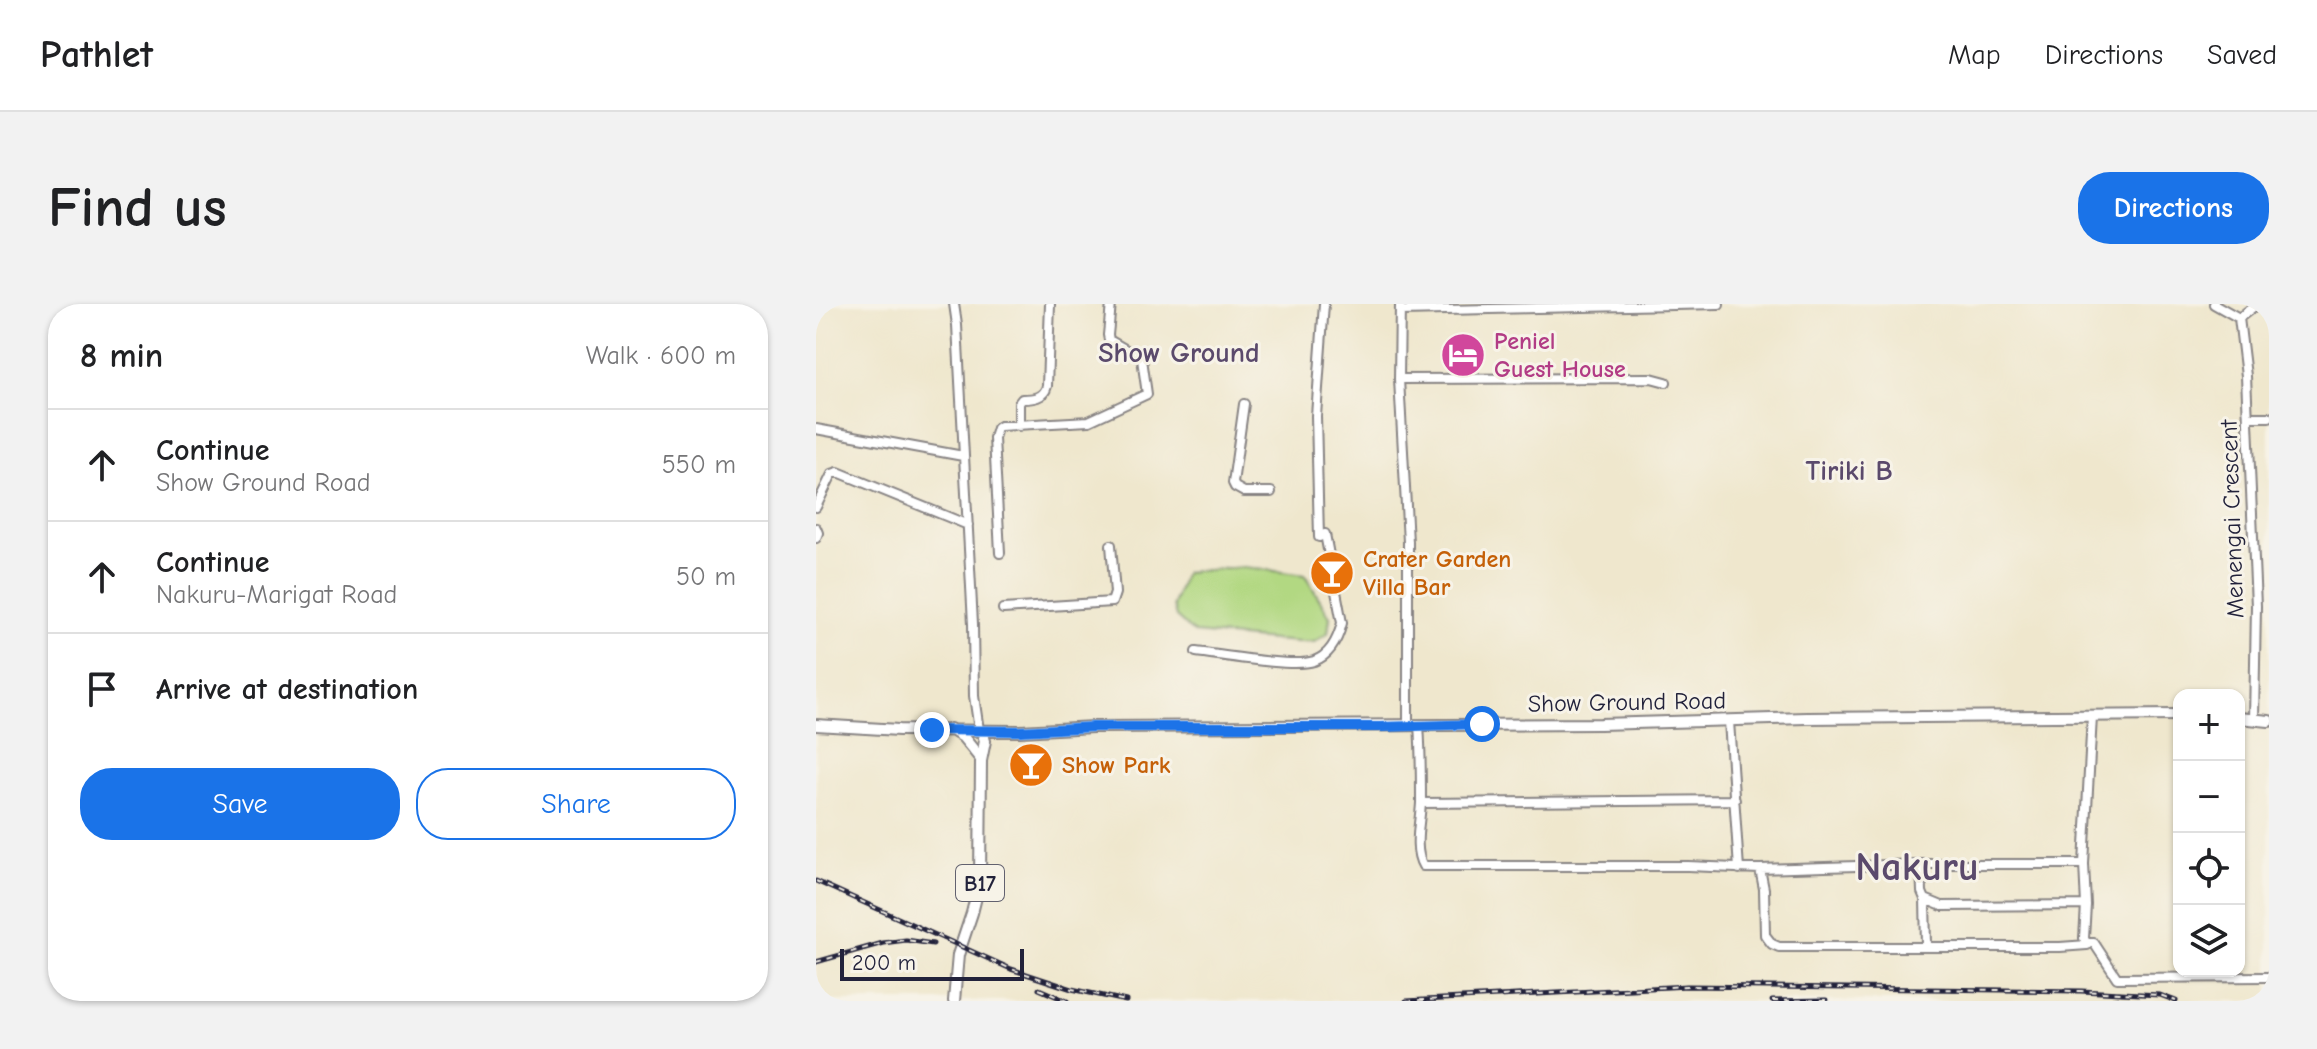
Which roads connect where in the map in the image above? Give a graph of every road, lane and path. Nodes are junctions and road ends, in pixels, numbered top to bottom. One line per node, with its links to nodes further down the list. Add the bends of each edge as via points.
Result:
1 (954, 304): 17 (street)
2 (1050, 304): 15 (street, via 1046,391 1022,399)
3 (1111, 304): 15 (street, via 1109,340 1142,359 1147,394 1089,421)
4 (1324, 304): 28 (street, via 1316,416 1322,535 1342,623 1339,636 1315,661 1287,663)
5 (1719, 304): 8 (street)
6 (2214, 304): 9 (street)
7 (2257, 304): 9 (street)
8 (1400, 307): 10 (street)
9 (2239, 318): 13 (street, Menengai Crescent)
10 (1399, 379): 11 (street); 36 (street)
11 (1666, 382)
12 (1244, 404): 18 (street, via 1233,483 1244,492)
13 (2248, 417): 14 (street); 25 (street, Menengai Crescent)
14 (2269, 417)
15 (1019, 426): 24 (street, via 1000,426 995,432)
16 (816, 429): 17 (street)
17 (963, 456): 20 (street)
18 (1271, 492)
19 (816, 507): 20 (street, via 832,474 838,472)
20 (968, 525): 38 (street)
21 (816, 528): 22 (street)
22 (816, 538)
23 (1111, 545): 27 (street, via 1112,602)
24 (1000, 553)
25 (2256, 606): 26 (street); 32 (street, Menengai Crescent)
26 (2269, 606)
27 (1003, 609)
28 (1196, 652)
29 (2173, 715): 30 (main road, Show Ground Road)
30 (2092, 716): 33 (main road, Show Ground Road); 44 (street)
31 (2245, 719): 32 (main road)
32 (2254, 720): 34 (main road)
33 (1729, 721): 36 (main road, Show Ground Road); 41 (street)
34 (2269, 721)
35 (816, 725): 37 (main road, Show Ground Road)
36 (1413, 726): 39 (main road, Show Ground Road); 42 (street)
37 (950, 729): 38 (main road, Show Ground Road); 40 (main road)
38 (979, 730): 39 (main road, Show Ground Road); 40 (main road, B17, via 985,741)
39 (1009, 731): 40 (main road)
40 (981, 759): 52 (main road, B17, via 980,881 959,951)
41 (1735, 800): 42 (street); 45 (street)
42 (1421, 803): 45 (street, via 1419,857 1426,867)
43 (1921, 864): 44 (street); 46 (street); 47 (street)
44 (2084, 864): 48 (street)
45 (1739, 869): 46 (street)
46 (1760, 869): 50 (street, via 1765,935 1776,946)
47 (1925, 899): 48 (street, via 1942,906); 50 (street)
48 (2086, 905): 49 (street)
49 (2086, 943): 50 (street); 51 (street, via 2094,943 2117,978)
50 (1926, 946)
51 (2269, 977)
52 (954, 1001)

